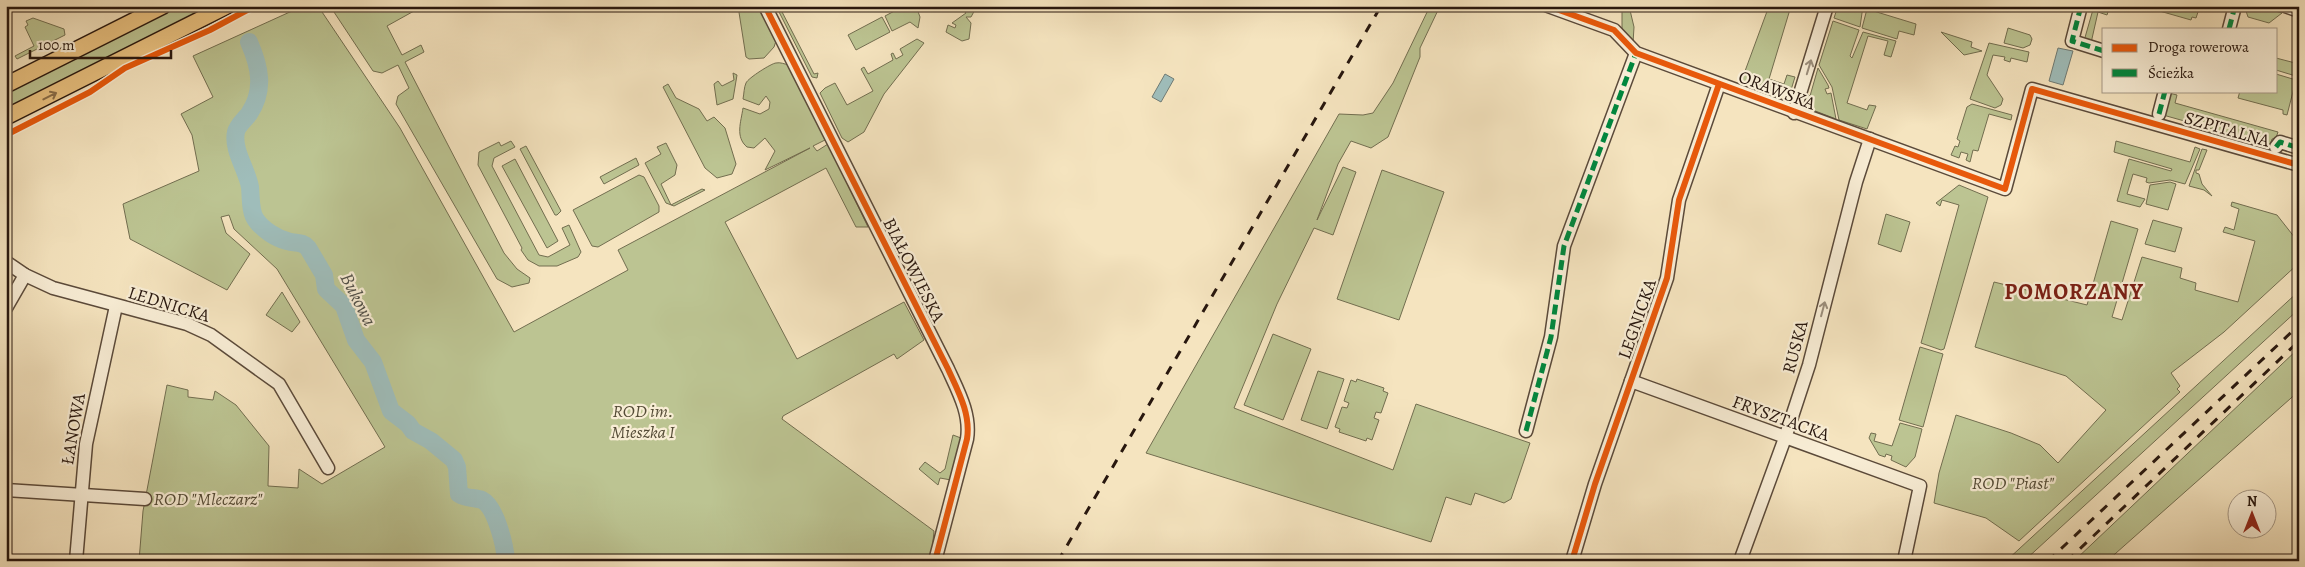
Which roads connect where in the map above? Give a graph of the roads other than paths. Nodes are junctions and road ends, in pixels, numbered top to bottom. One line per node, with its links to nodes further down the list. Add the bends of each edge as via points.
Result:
1 (163, 6): 14 (main road)
2 (227, 6): 18 (main road, one-way to 2)
3 (765, 6): 36 (street, BIAŁOWIESKA, via 948,369 966,412 967,439)
4 (1548, 6): 12 (street, ORAWSKA, via 1614,30)
5 (1827, 6): 16 (street, one-way to 5)
6 (2081, 6): 11 (street, via 2072,41)
7 (2235, 6): 10 (street)
8 (2285, 6): 9 (street)
9 (2299, 11)
10 (2229, 28)
11 (2102, 50)
12 (1636, 53): 13 (street, ORAWSKA); 29 (street, via 1562,255 1551,337)
13 (1719, 84): 16 (street, ORAWSKA); 28 (street, LEGNICKA, via 1679,200 1667,278)
14 (6, 85)
15 (2165, 92): 17 (street)
16 (1794, 113): 19 (street, ORAWSKA)
17 (2159, 114)
18 (6, 118)
19 (1870, 140): 23 (street, ORAWSKA); 30 (street, RUSKA, one-way to 19, via 1811,357)
20 (2276, 147): 21 (street, via 2280,142)
21 (2299, 148)
22 (2299, 165): 23 (street, SZPITALNA, via 2032,89)
23 (2005, 189)
24 (6, 262): 25 (street, LEDNICKA)
25 (25, 275): 26 (street, LEDNICKA, via 54,288); 27 (street)
26 (116, 306): 31 (street, LEDNICKA, via 197,328 273,379 283,390); 33 (street, ŁANOWA, via 86,444)
27 (6, 308)
28 (1631, 381): 30 (street, FRYSZTACKA); 37 (street, LEGNICKA)
29 (1526, 431)
30 (1785, 438): 38 (street, RUSKA); 39 (street, FRYSZTACKA, via 1920,486)
31 (328, 468)
32 (6, 490): 33 (street)
33 (81, 495): 34 (street); 35 (street, ŁANOWA)
34 (145, 500)
35 (76, 561)
36 (935, 561)
37 (1572, 561)
38 (1740, 561)
39 (1904, 561)

